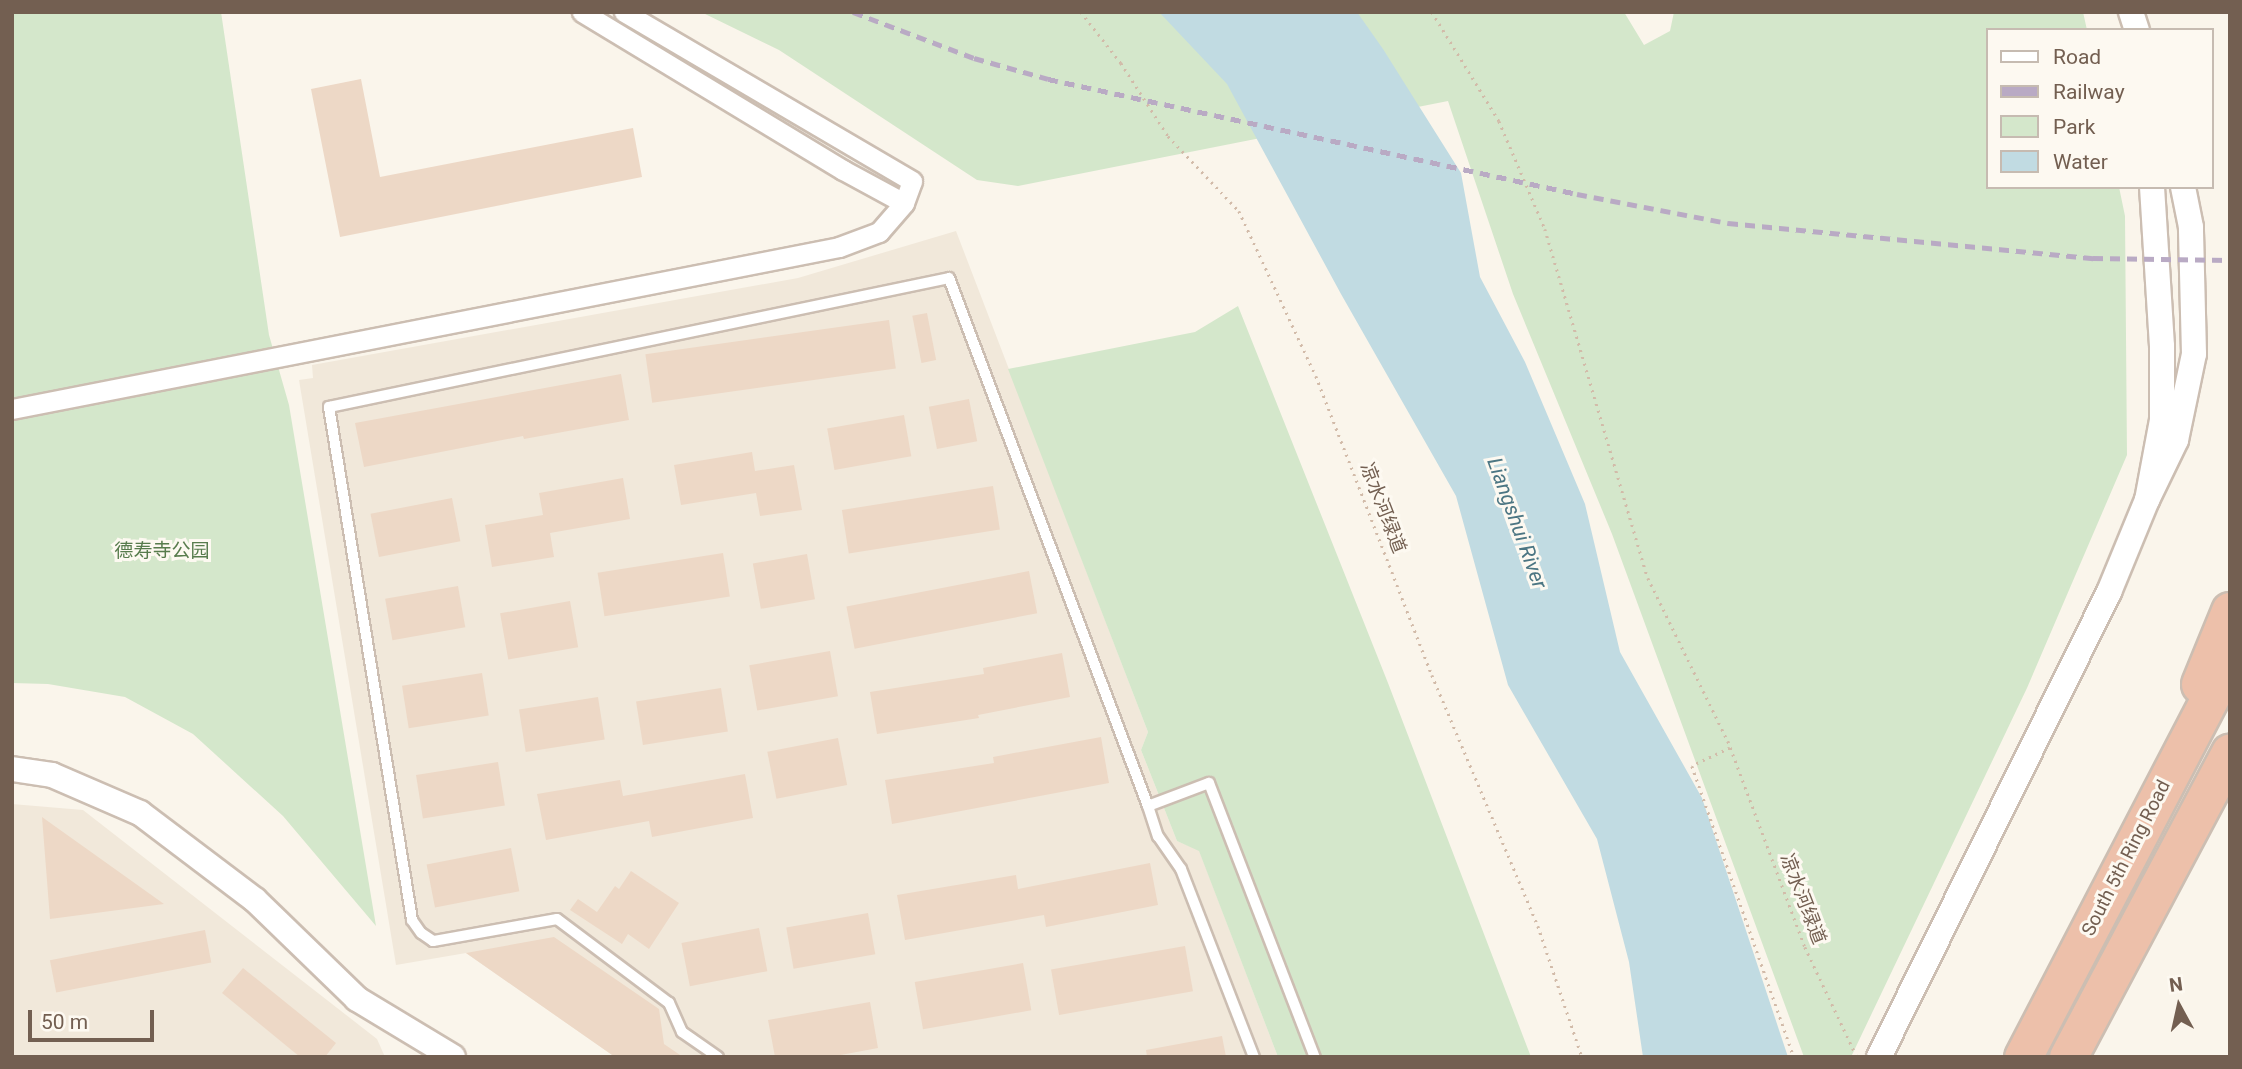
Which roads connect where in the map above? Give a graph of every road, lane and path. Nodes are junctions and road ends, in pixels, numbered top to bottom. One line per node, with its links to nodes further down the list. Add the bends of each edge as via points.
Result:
1 (582, 12): 7 (street)
2 (624, 12): 7 (street, via 912,181)
3 (1081, 12): 21 (path, 凉水河绿道, via 1168,136 1239,211 1317,376 1432,675 1538,926)
4 (1432, 12): 12 (path, 凉水河绿道, via 1499,121 1545,229 1648,578)
5 (2152, 189): 9 (street, via 2162,420)
6 (2183, 189): 9 (street, via 2192,226 2194,354 2176,440)
7 (904, 203): 8 (street, via 878,232 839,247)
8 (12, 409)
9 (2147, 500): 24 (street, via 2109,592)
10 (2230, 611): 16 (highway)
11 (2230, 660): 16 (highway, South 5th Ring Road)
12 (1731, 748): 22 (path, via 1692,765); 23 (path, 凉水河绿道, via 1805,947)
13 (2230, 752): 26 (highway)
14 (12, 769): 17 (street, via 52,775 141,813 256,900 357,999)
15 (1148, 806): 18 (lane, via 949,278 329,407 412,920 433,941 557,919 669,1003 681,1032); 19 (lane, via 1157,836 1181,869); 20 (lane, via 1209,783)
16 (2148, 815): 25 (highway, South 5th Ring Road)
17 (453, 1057)
18 (718, 1057)
19 (1254, 1057)
20 (1315, 1057)
21 (1582, 1057)
22 (1794, 1057)
23 (1857, 1057)
24 (1879, 1057)
25 (2023, 1057)
26 (2068, 1057)

